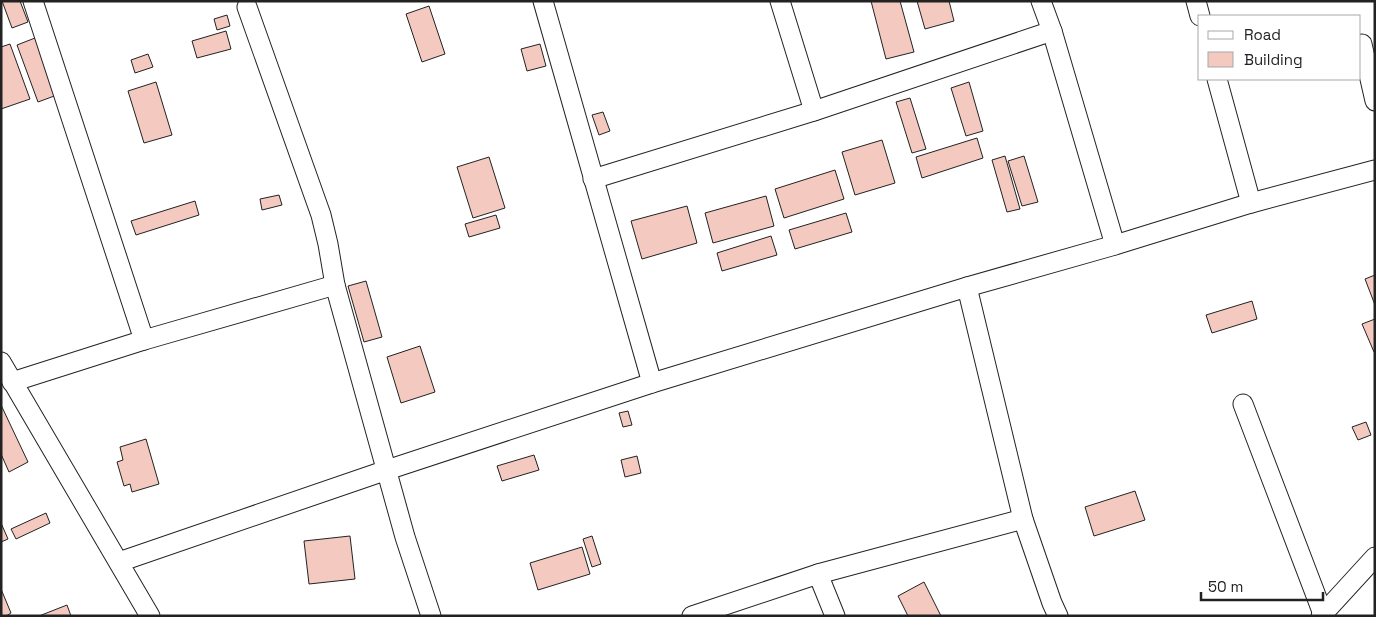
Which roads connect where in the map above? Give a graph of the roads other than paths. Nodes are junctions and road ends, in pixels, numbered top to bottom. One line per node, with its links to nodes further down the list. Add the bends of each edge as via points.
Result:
1 (33, 1): 19 (street)
2 (543, 1): 14 (street)
3 (780, 1): 12 (street)
4 (1041, 1): 8 (street)
5 (1196, 1): 7 (street)
6 (247, 8): 17 (street, via 321,215)
7 (1200, 15)
8 (1052, 31): 12 (street); 16 (street)
9 (1362, 44): 11 (street)
10 (1217, 80): 15 (street)
11 (1375, 101)
12 (814, 111): 14 (street)
13 (1375, 170): 15 (street)
14 (593, 179): 22 (street)
15 (1251, 203): 16 (street)
16 (1114, 245): 18 (street)
17 (335, 285): 19 (street); 24 (street)
18 (967, 287): 22 (street); 25 (street)
19 (144, 340): 21 (street)
20 (1, 362): 21 (street)
21 (12, 382): 27 (street)
22 (652, 383): 24 (street)
23 (1243, 404): 29 (street)
24 (387, 470): 27 (street); 31 (street)
25 (1023, 518): 28 (street); 34 (street)
26 (1375, 557): 29 (street)
27 (119, 562): 30 (street)
28 (818, 574): 32 (street); 33 (street)
29 (1322, 615)
30 (150, 616)
31 (431, 616)
32 (692, 616)
33 (835, 616)
34 (1058, 616)

